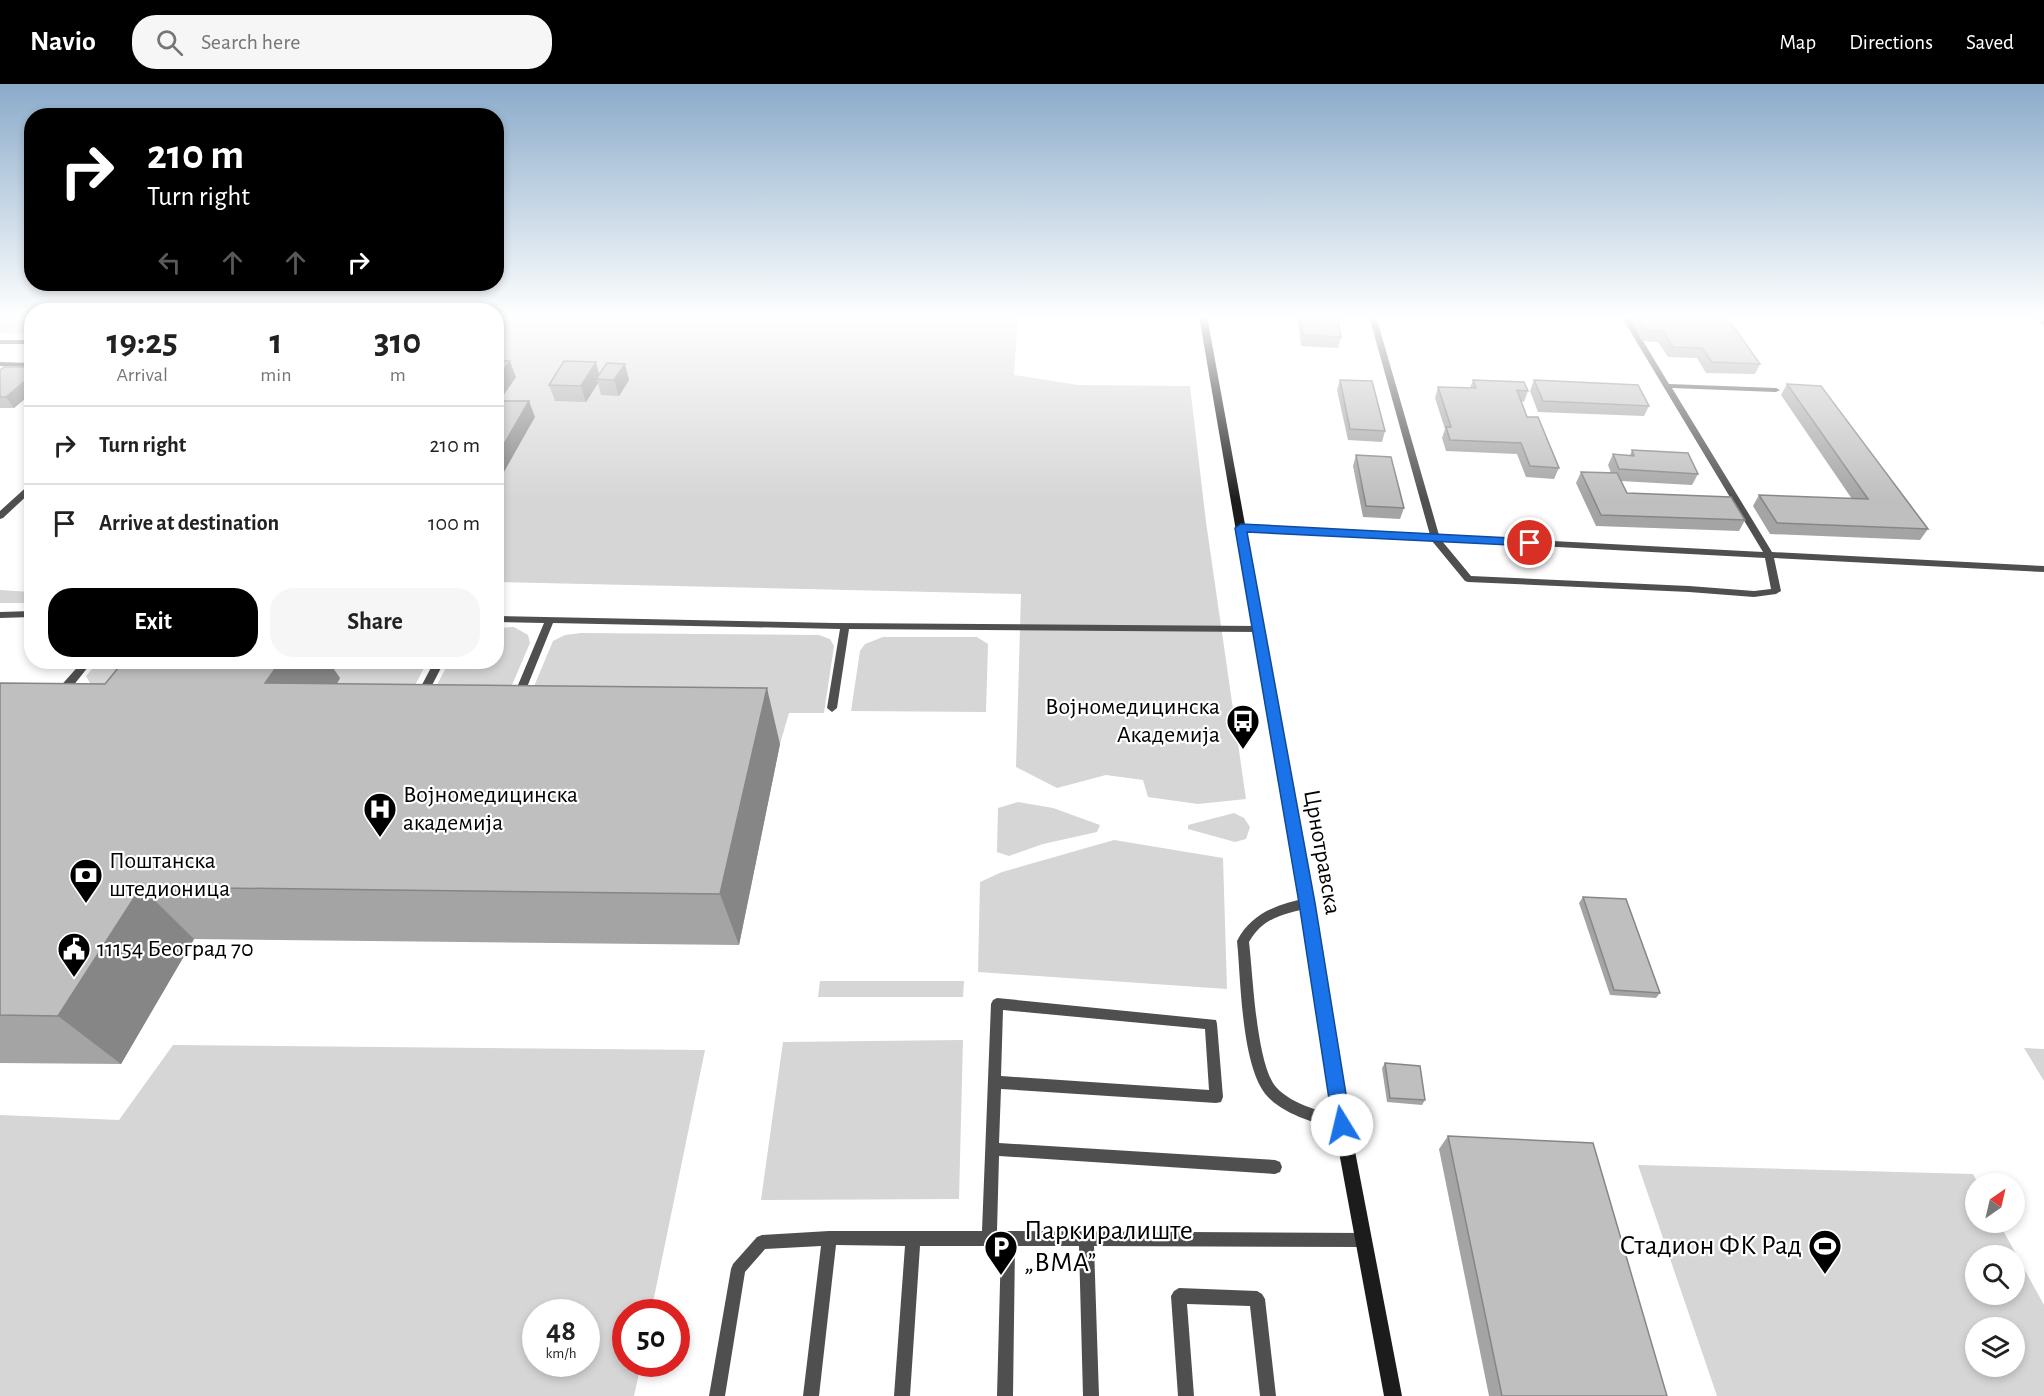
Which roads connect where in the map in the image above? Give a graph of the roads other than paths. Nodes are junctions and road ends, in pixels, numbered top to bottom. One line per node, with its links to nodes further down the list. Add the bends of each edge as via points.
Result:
1 (1214, 377): 8 (main road, Црнотравска)
2 (1389, 377): 9 (lane)
3 (1661, 377): 4 (lane)
4 (1666, 386): 5 (lane); 10 (lane)
5 (1776, 390)
6 (24, 493): 7 (street)
7 (0, 516)
8 (1241, 528): 9 (lane); 17 (main road, Црнотравска)
9 (1435, 538): 10 (lane); 10 (lane, via 1468,579 1754,594 1776,591)
10 (1769, 555): 11 (lane)
11 (2044, 569)
12 (24, 614): 13 (lane)
13 (0, 615)
14 (504, 619): 15 (lane)
15 (550, 620): 16 (lane); 21 (lane)
16 (845, 626): 17 (lane); 22 (lane)
17 (1259, 629): 24 (main road, Црнотравска)
18 (80, 669): 20 (lane, via 56,693)
19 (435, 669): 23 (lane)
20 (73, 693)
21 (513, 708)
22 (832, 708)
23 (413, 711)
24 (1307, 903): 26 (main road, Црнотравска); 26 (lane, via 1284,907 1256,921 1244,941 1258,1064 1270,1090 1284,1101)
25 (994, 1082): 25 (lane, via 997,1004 1211,1024 1216,1097); 27 (lane)
26 (1342, 1125): 34 (main road, Црнотравска)
27 (991, 1149): 28 (lane); 31 (lane)
28 (1275, 1167)
29 (830, 1238): 30 (lane); 35 (lane, via 762,1242 738,1269); 36 (lane)
30 (913, 1239): 31 (lane); 37 (lane)
31 (989, 1239): 33 (lane)
32 (1086, 1239): 33 (lane); 34 (lane); 39 (lane)
33 (1008, 1240): 38 (lane)
34 (1363, 1240): 42 (main road, Црнотравска)
35 (717, 1396)
36 (811, 1396)
37 (902, 1396)
38 (1005, 1396)
39 (1091, 1396)
40 (1186, 1396): 41 (lane, via 1179,1296 1257,1299)
41 (1268, 1396)
42 (1393, 1396)

